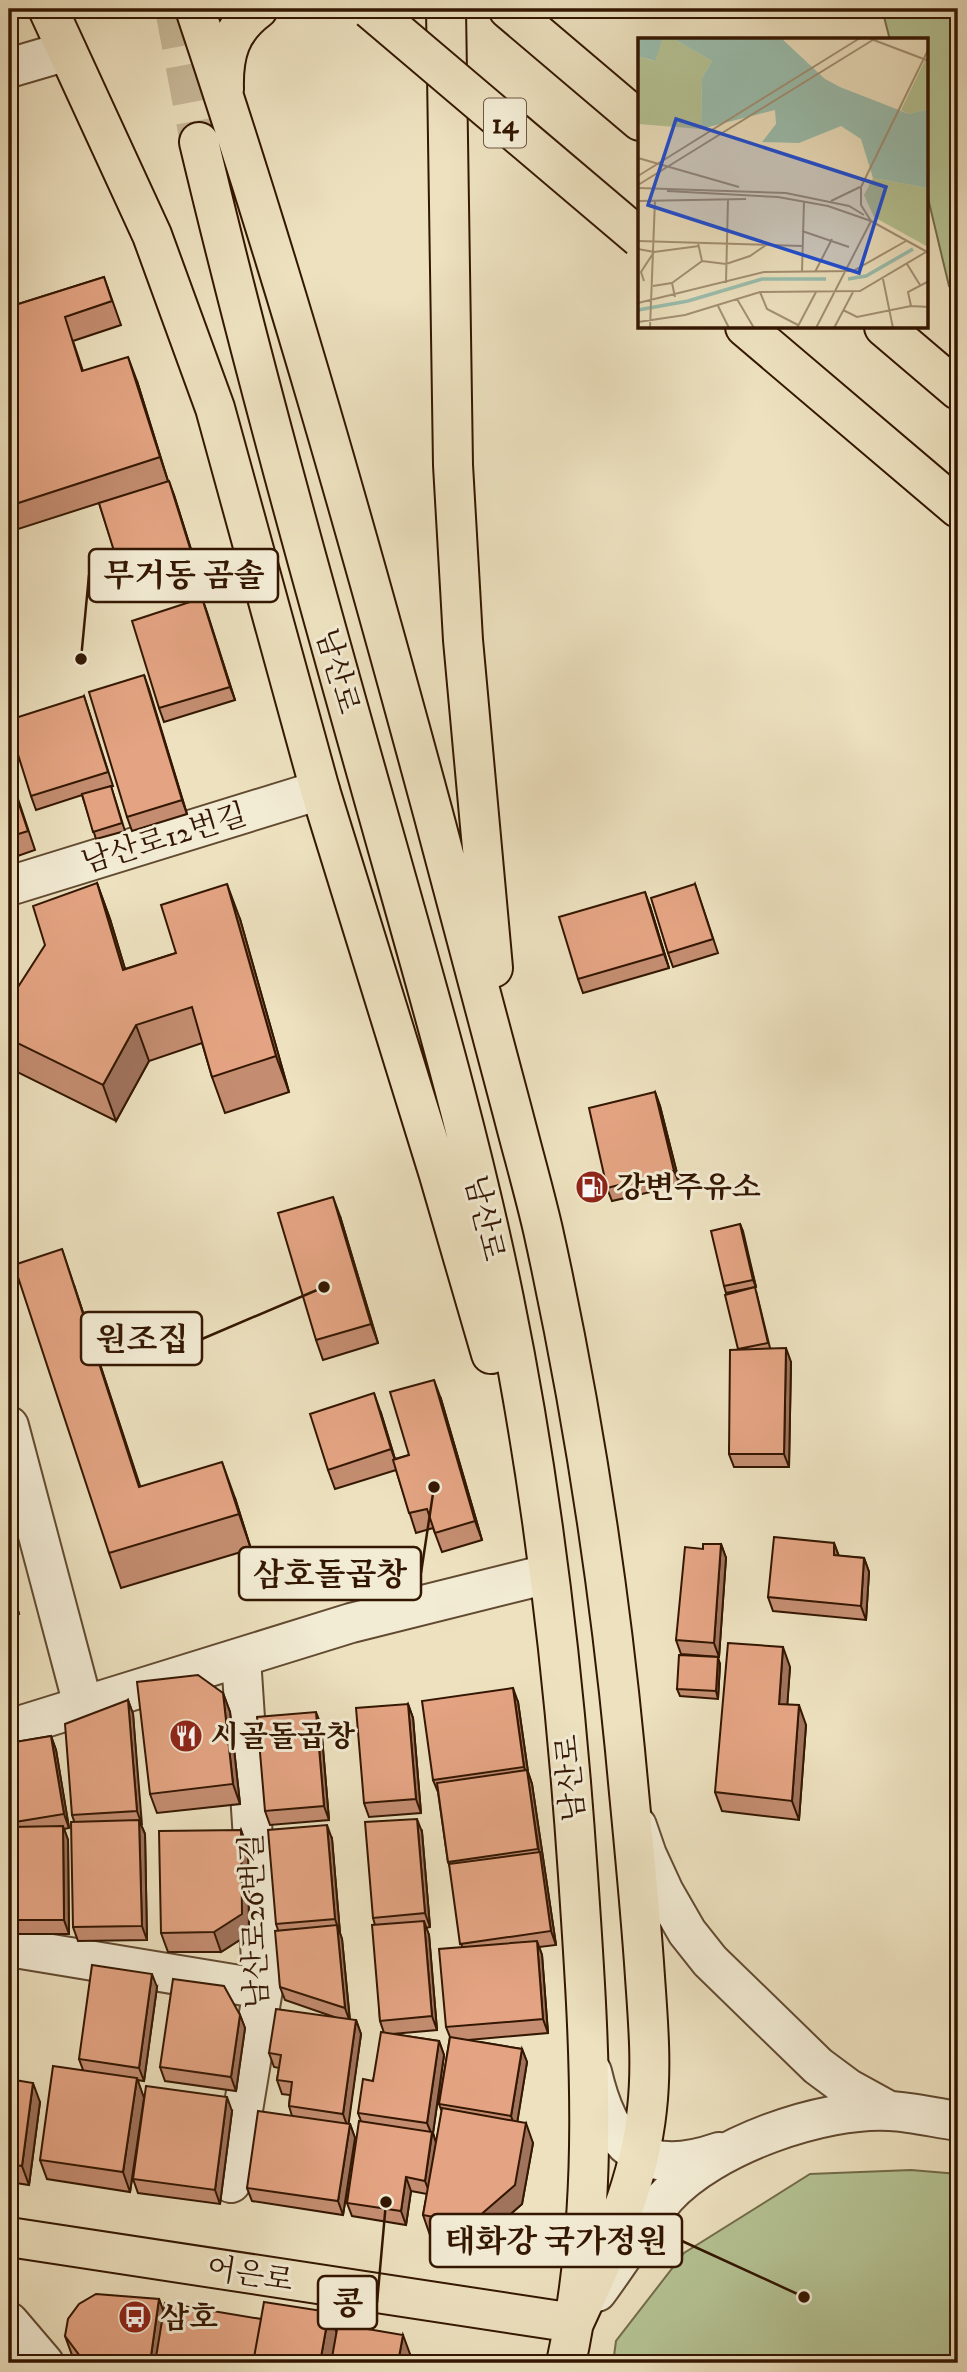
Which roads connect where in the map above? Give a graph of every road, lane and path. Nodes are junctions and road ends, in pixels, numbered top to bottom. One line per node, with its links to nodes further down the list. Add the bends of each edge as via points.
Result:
1 (48, 9): 7 (main road)
2 (195, 9): 9 (main road)
3 (258, 9): 9 (main road, via 236,29 228,49)
4 (370, 9): 12 (main road, 14, bridge)
5 (446, 9): 19 (main road, via 453,465 463,640)
6 (508, 9): 10 (main road)
7 (67, 51): 8 (street); 17 (main road, via 152,236 215,408)
8 (9, 68)
9 (224, 98): 19 (main road, via 280,270)
10 (638, 119)
11 (199, 142): 21 (main road, 남산로, via 239,309 473,1165 525,1406)
12 (638, 236)
13 (747, 329): 16 (main road)
14 (886, 329): 15 (main road)
15 (958, 390)
16 (958, 508)
17 (320, 790): 18 (street, 남산로12번길); 21 (main road, via 476,1297)
18 (9, 886)
19 (503, 1074): 25 (main road, 남산로, via 542,1226 594,1496)
20 (9, 1426): 23 (street)
21 (548, 1574): 22 (street, via 351,1623); 28 (main road, 남산로, via 574,1822)
22 (241, 1658): 23 (street); 27 (street, 남산로26번길)
23 (83, 1705): 24 (street)
24 (9, 1729)
25 (631, 1807): 29 (street, via 664,1892 710,1961 818,2066); 32 (main road, 남산로, via 650,2054)
26 (9, 1947): 27 (street)
27 (262, 1989): 33 (street, 남산로26번길)
28 (589, 2056): 32 (street, via 598,2095 615,2134); 36 (main road, 남산로, via 585,2230)
29 (889, 2111): 30 (street); 31 (street, via 841,2115 769,2133)
30 (953, 2120)
31 (738, 2146): 32 (street, via 701,2159 668,2162); 36 (street, via 702,2167 667,2196)
32 (640, 2156): 36 (main road, 남산로, via 627,2203)
33 (231, 2183)
34 (9, 2237): 36 (main road, 어은로)
35 (9, 2322): 37 (street)
36 (574, 2323): 38 (main road, 남산로)
37 (44, 2363)
38 (566, 2363)

